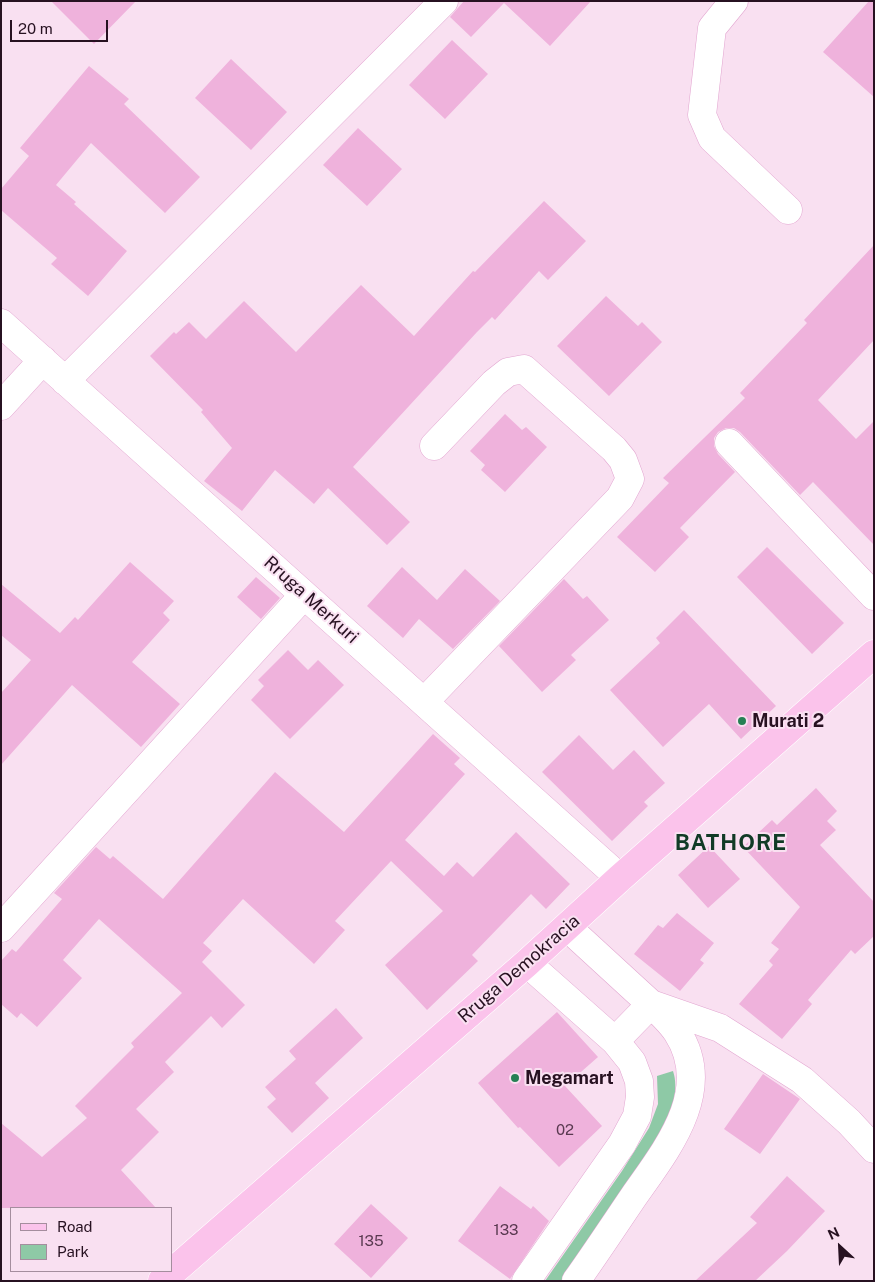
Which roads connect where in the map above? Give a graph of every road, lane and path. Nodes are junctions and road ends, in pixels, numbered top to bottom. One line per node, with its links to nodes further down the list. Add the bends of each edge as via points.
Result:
1 (444, 1): 6 (street)
2 (734, 1): 3 (street, via 712,28 702,115 712,138)
3 (788, 210)
4 (1, 324): 5 (street, Rruga Merkuri)
5 (43, 360): 6 (street, Rruga Merkuri); 7 (street)
6 (65, 381): 10 (street, Rruga Merkuri)
7 (1, 406)
8 (728, 444): 11 (street)
9 (434, 446): 13 (street, via 494,383 508,372 524,369 614,449 630,479 620,498)
10 (304, 595): 13 (street, Rruga Merkuri); 16 (street)
11 (874, 596)
12 (874, 654): 14 (main road, Rruga Demokracia)
13 (424, 702): 14 (street, Rruga Merkuri)
14 (620, 878): 15 (main road, Rruga Demokracia)
15 (567, 927): 17 (main road, Rruga Demokracia); 18 (street)
16 (1, 928)
17 (527, 963): 19 (street); 21 (main road, Rruga Demokracia)
18 (651, 1004): 19 (street); 20 (street, via 720,1028 802,1080); 23 (street, via 676,1031 690,1064 691,1082 685,1113 672,1141)
19 (614, 1042): 22 (street, via 632,1062 640,1081 637,1116 622,1144)
20 (874, 1149)
21 (162, 1281)
22 (526, 1281)
23 (576, 1281)

